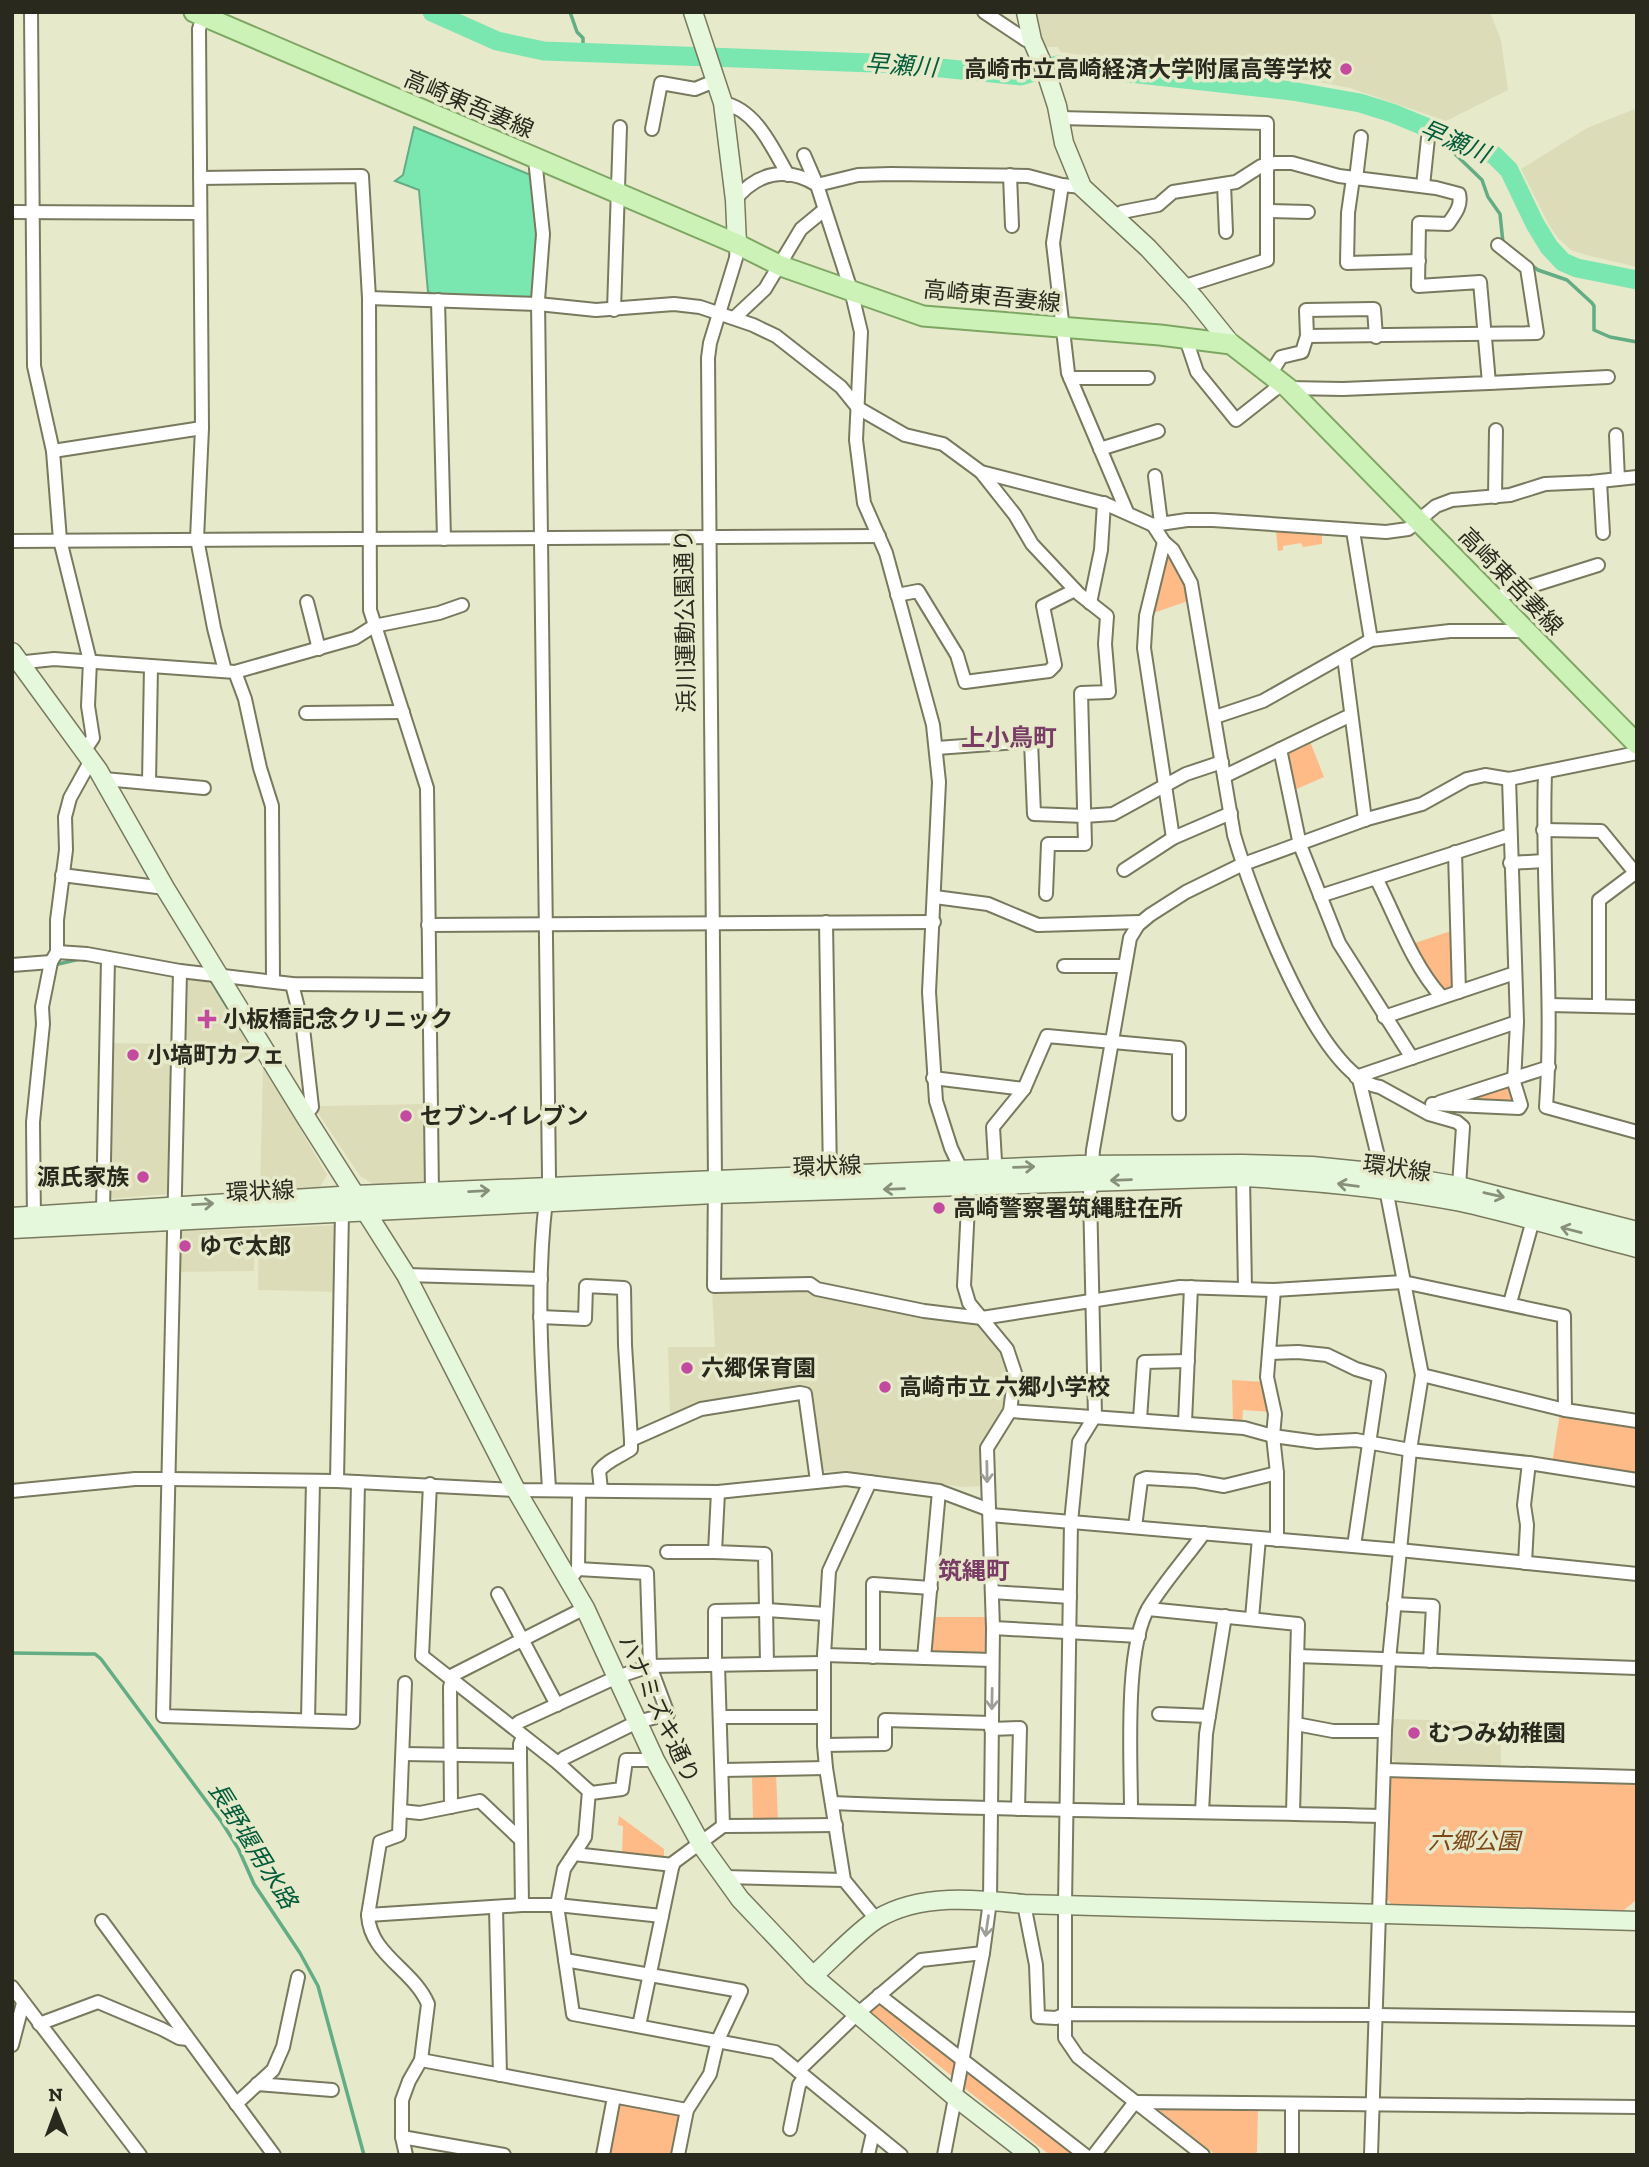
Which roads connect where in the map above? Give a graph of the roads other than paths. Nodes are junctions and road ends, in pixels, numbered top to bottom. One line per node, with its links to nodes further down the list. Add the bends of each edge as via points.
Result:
1 (31, 12): 31 (street)
2 (693, 12): 7 (street, 浜川運動公園通り)
3 (984, 12): 6 (street)
4 (1026, 12): 6 (street)
5 (199, 14): 15 (main road, 高崎東吾妻線); 19 (street)
6 (1032, 40): 9 (street)
7 (714, 73): 8 (street, 浜川運動公園通り); 11 (street, via 695,89 661,83)
8 (723, 103): 17 (street, via 756,124); 27 (street, 浜川運動公園通り)
9 (1059, 118): 16 (street, via 1268,123); 25 (street)
10 (620, 127): 26 (street)
11 (652, 129)
12 (1361, 138): 20 (street)
13 (1428, 138): 24 (street)
14 (804, 155): 22 (street)
15 (535, 159): 26 (main road, 高崎東吾妻線); 45 (street, via 543,234)
16 (1268, 164): 20 (street, via 1292,163); 21 (street); 29 (street)
17 (788, 175): 22 (street); 27 (street, via 757,179)
18 (1010, 175): 22 (street, via 858,175); 23 (street); 35 (street)
19 (200, 178): 33 (street); 43 (street, via 362,176)
20 (1354, 178): 24 (street); 39 (street, via 1347,263)
21 (1224, 184): 34 (street, via 1173,192 1158,205); 36 (street)
22 (817, 185): 28 (street)
23 (1062, 185): 25 (street); 49 (street, via 1053,243)
24 (1423, 186): 39 (street, via 1459,194 1460,200 1448,224 1419,223)
25 (1082, 187): 34 (street)
26 (617, 194): 37 (main road, 高崎東吾妻線); 46 (street)
27 (735, 200): 37 (street, 浜川運動公園通り)
28 (824, 210): 40 (street, via 802,229); 42 (street)
29 (1267, 211): 32 (street); 41 (street, via 1267,260)
30 (12, 212): 31 (street)
31 (33, 212): 33 (street); 66 (street, via 34,366)
32 (1308, 212)
33 (200, 213): 61 (street)
34 (1112, 217): 41 (street, via 1148,248)
35 (1012, 226)
36 (1226, 232)
37 (737, 244): 40 (main road, 高崎東吾妻線); 47 (street, 浜川運動公園通り)
38 (1498, 245): 50 (street, via 1527,268 1537,333)
39 (1419, 261): 50 (street, via 1418,286 1480,282)
40 (781, 266): 42 (main road, 高崎東吾妻線); 48 (street, via 765,289)
41 (1182, 287): 54 (street)
42 (851, 290): 49 (main road, 高崎東吾妻線, via 923,316); 60 (street, via 862,332)
43 (369, 298): 44 (street); 81 (street)
44 (438, 300): 45 (street); 83 (street)
45 (538, 304): 46 (street); 84 (street)
46 (614, 310): 47 (street, via 674,304)
47 (719, 314): 48 (street); 79 (street, 浜川運動公園通り, via 708,359)
48 (734, 318): 60 (street, via 776,336 841,387)
49 (1063, 328): 53 (main road, 高崎東吾妻線); 56 (street)
50 (1486, 335): 52 (street); 59 (street)
51 (1307, 336): 52 (street); 52 (street, via 1306,310 1374,309); 58 (street, via 1303,352 1281,357)
52 (1376, 337)
53 (1186, 339): 54 (main road, 高崎東吾妻線); 58 (street, via 1197,372 1236,420)
54 (1231, 344): 58 (main road, 高崎東吾妻線)
55 (1608, 377): 59 (street)
56 (1070, 378): 57 (street); 65 (street)
57 (1148, 378)
58 (1281, 382): 59 (street); 75 (main road, 高崎東吾妻線)
59 (1489, 383)
60 (858, 408): 67 (street, via 905,435 943,444); 80 (street, via 858,471 864,503)
61 (202, 428): 66 (street); 82 (street)
62 (1496, 430): 72 (street)
63 (1158, 431): 65 (street)
64 (1616, 435): 70 (street)
65 (1100, 449): 74 (street)
66 (53, 451): 85 (street)
67 (981, 472): 73 (street); 89 (street, via 1032,544)
68 (1155, 475): 76 (street)
69 (1637, 477): 70 (street)
70 (1618, 479): 71 (street)
71 (1600, 482): 72 (street, via 1545,484); 78 (street)
72 (1495, 497): 75 (street, via 1452,500)
73 (1104, 503): 74 (street); 93 (street, via 1101,550)
74 (1127, 512): 76 (street)
75 (1417, 519): 77 (street, via 1408,529); 91 (main road, 高崎東吾妻線)
76 (1157, 524): 77 (street, via 1213,520); 87 (street)
77 (1353, 531): 97 (street)
78 (1604, 533)
79 (708, 536): 80 (street); 84 (street); 144 (street, 浜川運動公園通り)
80 (879, 536): 90 (street)
81 (369, 538): 82 (street); 83 (street); 95 (street)
82 (197, 539): 85 (street); 103 (street, via 214,628)
83 (444, 539): 84 (street)
84 (543, 539): 143 (street)
85 (60, 540): 86 (street); 101 (street)
86 (12, 541)
87 (1164, 542): 107 (street, via 1174,550 1191,583); 119 (street, via 1146,616 1144,648)
88 (1598, 565): 91 (street)
89 (1075, 590): 90 (street, via 1043,606 1055,665 1049,671 965,682 957,655 918,591); 93 (street)
90 (897, 596): 109 (street)
91 (1493, 598): 96 (main road, 高崎東吾妻線)
92 (307, 602): 98 (street)
93 (1090, 603): 122 (street, via 1108,616 1109,692 1081,693)
94 (462, 605): 95 (street)
95 (374, 626): 98 (street, via 355,638); 104 (street)
96 (1524, 631): 97 (street, via 1450,631); 108 (main road, 高崎東吾妻線)
97 (1371, 640): 99 (street)
98 (318, 649): 103 (street)
99 (1344, 657): 106 (street); 107 (street, via 1263,701)
100 (15, 659): 101 (street); 112 (street, ハナミズキ通り)
101 (90, 661): 102 (street); 112 (street, via 88,706 93,738)
102 (151, 666): 103 (street); 118 (street)
103 (230, 672): 154 (street, via 245,699 272,806)
104 (403, 712): 105 (street); 145 (street, via 427,788)
105 (306, 713)
106 (1351, 715): 110 (street); 123 (street)
107 (1215, 718): 113 (street)
108 (1637, 744)
109 (937, 748): 122 (street, via 1031,741 1034,814); 139 (street)
110 (1280, 749): 115 (street); 127 (street)
111 (1637, 753): 114 (street)
112 (88, 755): 116 (street, ハナミズキ通り); 134 (street, via 65,817)
113 (1222, 762): 115 (street); 119 (street)
114 (1545, 773): 117 (street); 124 (street)
115 (1224, 776): 121 (street)
116 (104, 779): 118 (street); 136 (street, ハナミズキ通り)
117 (1509, 779): 123 (street, via 1485,775 1467,779 1422,804); 125 (street)
118 (149, 783): 120 (street)
119 (1165, 785): 122 (street, via 1113,814); 126 (street)
120 (204, 788)
121 (1231, 813): 126 (street); 131 (street)
122 (1084, 816): 137 (street, via 1085,844 1048,844)
123 (1365, 820): 127 (street)
124 (1543, 830): 129 (street); 133 (street, via 1601,831)
125 (1510, 835): 128 (street); 130 (street)
126 (1173, 838): 132 (street)
127 (1300, 845): 131 (street); 138 (street)
128 (1455, 852): 135 (street); 157 (street)
129 (1544, 861): 130 (street); 159 (street)
130 (1510, 863): 152 (street)
131 (1243, 864): 142 (street, via 1186,892); 169 (street, via 1284,968 1336,1055)
132 (1124, 870)
133 (1636, 874): 160 (street, via 1599,901)
134 (62, 875): 136 (street); 146 (street)
135 (1376, 878): 138 (street); 158 (street)
136 (165, 888): 153 (street, ハナミズキ通り)
137 (1046, 894)
138 (1320, 896): 162 (street, via 1339,943)
139 (935, 897): 141 (street); 142 (street, via 988,904 1038,925)
140 (826, 922): 141 (street); 144 (street); 178 (street)
141 (934, 922): 168 (street, via 929,992)
142 (1140, 922): 150 (street, via 1130,938)
143 (546, 924): 144 (street); 145 (street); 186 (street)
144 (712, 924): 183 (street, 浜川運動公園通り)
145 (428, 925): 156 (street)
146 (54, 957): 147 (street); 148 (street); 193 (street, via 42,1007 33,1122)
147 (108, 958): 151 (street); 187 (street)
148 (12, 965)
149 (1064, 966): 150 (street)
150 (1124, 966): 164 (street)
151 (180, 971): 153 (street); 190 (street)
152 (1515, 973): 157 (street); 163 (street)
153 (219, 976): 154 (street); 174 (street, ハナミズキ通り)
154 (274, 982): 155 (street)
155 (292, 984): 156 (street); 174 (street, via 303,1028 312,1107)
156 (429, 985): 184 (street)
157 (1459, 992): 158 (street)
158 (1441, 996): 162 (street)
159 (1549, 1005): 160 (street); 166 (street)
160 (1599, 1006): 161 (street)
161 (1637, 1007)
162 (1384, 1017): 165 (street)
163 (1517, 1022): 165 (street); 167 (street)
164 (1114, 1042): 170 (street, via 1047,1036); 173 (street, via 1179,1048); 177 (street)
165 (1412, 1058): 169 (street)
166 (1549, 1067): 167 (street); 175 (street, via 1546,1107)
167 (1515, 1076): 171 (street); 171 (street, via 1519,1108)
168 (933, 1078): 170 (street); 180 (street, via 942,1123)
169 (1358, 1078): 172 (street); 181 (street)
170 (1024, 1089): 176 (street, via 993,1127)
171 (1432, 1104): 172 (street)
172 (1415, 1107): 182 (street, via 1463,1128)
173 (1179, 1114)
174 (305, 1116): 185 (street, ハナミズキ通り)
175 (1637, 1132)
176 (995, 1161)
177 (1091, 1173): 179 (street, 環状線, one-way to 177); 180 (street, 環状線); 181 (street, 環状線, via 1242,1164 1312,1166); 203 (street)
178 (830, 1177): 180 (street, 環状線); 183 (street, 環状線)
179 (1243, 1177): 181 (street, 環状線, one-way to 179); 201 (street)
180 (966, 1178): 183 (street, 環状線, one-way to 183); 206 (street, via 964,1286 969,1303)
181 (1384, 1181): 182 (street, 環状線); 192 (street, 環状線); 199 (street)
182 (1459, 1186): 195 (street, 環状線, one-way to 195)
183 (715, 1188): 186 (street, 環状線); 206 (street, 浜川運動公園通り, via 714,1286 810,1284 924,1311)
184 (432, 1193): 185 (street, 環状線); 186 (street, 環状線, one-way to 186)
185 (355, 1195): 189 (street, ハナミズキ通り); 190 (street, 環状線, one-way to 185)
186 (546, 1195): 189 (street, 環状線); 198 (street)
187 (103, 1211): 190 (street, 環状線); 193 (street, 環状線)
188 (342, 1212): 189 (street, 環状線); 190 (street, 環状線); 226 (street)
189 (366, 1212): 197 (street, ハナミズキ通り)
190 (174, 1213): 193 (street, 環状線); 222 (street)
191 (12, 1217): 193 (street, 環状線)
192 (1533, 1220): 196 (street, 環状線, one-way to 192); 204 (street)
193 (34, 1222): 194 (street, 環状線)
194 (12, 1229)
195 (1637, 1231)
196 (1637, 1248)
197 (406, 1275): 198 (street); 231 (street, ハナミズキ通り)
198 (541, 1279): 205 (street)
199 (1402, 1282): 202 (street); 204 (street); 209 (street)
200 (1191, 1287): 201 (street); 203 (street); 208 (street)
201 (1245, 1289): 202 (street)
202 (1274, 1290): 207 (street)
203 (1092, 1299): 206 (street); 212 (street)
204 (1510, 1303): 211 (street, via 1564,1316)
205 (540, 1317): 217 (street, via 584,1319 586,1286 624,1288); 230 (street)
206 (982, 1318): 210 (street, via 1007,1349 1016,1373)
207 (1269, 1353): 216 (street); 218 (street, via 1327,1355 1379,1376)
208 (1188, 1361): 213 (street, via 1144,1362); 215 (street)
209 (1422, 1375): 211 (street); 219 (street)
210 (1010, 1410): 212 (street); 237 (street, one-way to 237, via 987,1448)
211 (1565, 1410): 214 (street)
212 (1095, 1416): 213 (street); 238 (street, via 1079,1442)
213 (1140, 1419): 215 (street)
214 (1637, 1421)
215 (1185, 1422): 216 (street)
216 (1273, 1436): 218 (street); 221 (street)
217 (631, 1440): 223 (street, via 701,1409 805,1394); 232 (street, via 631,1448 620,1458 602,1466)
218 (1369, 1443): 219 (street); 243 (street)
219 (1410, 1450): 220 (street); 244 (street)
220 (1529, 1463): 224 (street); 247 (street)
221 (1277, 1473): 239 (street, via 1224,1486 1146,1478 1141,1480); 242 (street)
222 (168, 1479): 225 (street); 233 (street); 284 (street, via 163,1716)
223 (817, 1480): 228 (street); 235 (street)
224 (1637, 1480)
225 (313, 1481): 226 (street); 284 (street)
226 (337, 1481): 227 (street)
227 (358, 1482): 229 (street); 284 (street, via 353,1722)
228 (870, 1482): 236 (street); 258 (street, via 830,1571)
229 (430, 1484): 231 (street); 277 (street, via 422,1656)
230 (549, 1489): 231 (street); 234 (street)
231 (516, 1490): 248 (street, ハナミズキ通り)
232 (601, 1490): 234 (street); 235 (street)
233 (12, 1491)
234 (579, 1491): 248 (street)
235 (718, 1492): 246 (street)
236 (939, 1492): 237 (street); 250 (street)
237 (989, 1512): 238 (street); 251 (street)
238 (1071, 1522): 239 (street); 253 (street)
239 (1135, 1527): 240 (street)
240 (1204, 1533): 241 (street); 256 (street)
241 (1259, 1538): 242 (street); 260 (street)
242 (1277, 1540): 243 (street)
243 (1354, 1546): 244 (street)
244 (1399, 1550): 247 (street); 254 (street)
245 (667, 1552): 246 (street)
246 (715, 1552): 257 (street, via 765,1554)
247 (1525, 1563): 249 (street)
248 (574, 1574): 255 (street, ハナミズキ通り); 274 (street, via 647,1573)
249 (1637, 1574)
250 (931, 1588): 266 (street, via 873,1584); 267 (street)
251 (992, 1592): 253 (street); 261 (street)
252 (498, 1594): 264 (street)
253 (1070, 1597): 262 (street)
254 (1394, 1604): 270 (street); 271 (street, via 1433,1606)
255 (585, 1608): 264 (street); 276 (street, ハナミズキ通り)
256 (1148, 1609): 259 (street); 263 (street)
257 (767, 1611): 258 (street); 272 (street); 273 (street, via 715,1611)
258 (825, 1614): 268 (street)
259 (1225, 1616): 260 (street); 281 (street)
260 (1252, 1618): 265 (street, via 1298,1624)
261 (993, 1628): 262 (street); 269 (street)
262 (1070, 1633): 263 (street); 303 (street)
263 (1139, 1636): 306 (street, via 1132,1675)
264 (522, 1640): 277 (street, via 456,1672); 279 (street)
265 (1297, 1656): 270 (street); 286 (street)
266 (873, 1657): 267 (street); 268 (street)
267 (924, 1658): 269 (street)
268 (824, 1659): 272 (street); 283 (street)
269 (992, 1660): 287 (street, one-way to 287)
270 (1389, 1660): 271 (street); 288 (street)
271 (1430, 1661): 275 (street)
272 (767, 1664): 273 (street)
273 (717, 1665): 274 (street); 282 (street)
274 (650, 1666): 276 (street); 285 (street, via 668,1714)
275 (1637, 1668)
276 (617, 1677): 279 (street); 285 (street, ハナミズキ通り)
277 (451, 1679): 289 (street); 292 (street)
278 (405, 1683): 291 (street)
279 (557, 1705): 289 (street, via 519,1722)
280 (1159, 1714): 281 (street)
281 (1209, 1716): 308 (street)
282 (720, 1717): 283 (street); 297 (street)
283 (824, 1717): 290 (street)
284 (308, 1720)
285 (637, 1721): 294 (street, ハナミズキ通り); 295 (street)
286 (1296, 1724): 288 (street, via 1333,1731); 309 (street)
287 (991, 1726): 290 (street, via 885,1720 885,1744); 304 (street, via 1020,1728); 305 (street)
288 (1385, 1731): 298 (street)
289 (518, 1732): 293 (street); 295 (street)
290 (824, 1745): 296 (street)
291 (403, 1754): 292 (street); 307 (street)
292 (451, 1755): 293 (street); 302 (street)
293 (520, 1756): 313 (street)
294 (655, 1760): 300 (street, via 626,1760 622,1788); 314 (street, ハナミズキ通り)
295 (558, 1763): 300 (street)
296 (826, 1769): 297 (street); 301 (street)
297 (722, 1770): 312 (street)
298 (1384, 1770): 299 (street); 310 (street)
299 (1637, 1777)
300 (589, 1791): 315 (street, via 585,1837)
301 (832, 1803): 305 (street); 311 (street)
302 (451, 1807): 307 (street, via 420,1813); 313 (street, via 480,1801)
303 (1067, 1808): 304 (street); 306 (street); 321 (street)
304 (1018, 1809): 305 (street)
305 (990, 1810): 319 (street)
306 (1131, 1810): 308 (street)
307 (401, 1811): 326 (street, via 399,1835 380,1842)
308 (1202, 1812): 309 (street)
309 (1293, 1813): 310 (street)
310 (1382, 1816): 325 (street)
311 (836, 1825): 312 (street); 318 (street)
312 (723, 1826): 314 (street)
313 (521, 1840): 322 (street)
314 (700, 1843): 316 (street); 317 (street, ハナミズキ通り)
315 (574, 1854): 316 (street); 323 (street, via 564,1870)
316 (673, 1865): 327 (street)
317 (724, 1877): 318 (street); 334 (street, ハナミズキ通り)
318 (845, 1880): 328 (street)
319 (990, 1900): 320 (street); 328 (street, via 921,1902); 331 (street, one-way to 331)
320 (1024, 1904): 321 (street); 339 (street, via 1036,1965 1038,2017)
321 (1065, 1904): 325 (street); 339 (street)
322 (522, 1905): 323 (street); 324 (street)
323 (557, 1905): 327 (street); 332 (street)
324 (496, 1908): 326 (street); 351 (street)
325 (1380, 1913): 330 (street); 341 (street)
326 (368, 1914): 349 (street, via 378,1947 396,1961 428,2004)
327 (662, 1916): 333 (street)
328 (876, 1919): 334 (street)
329 (102, 1921): 345 (street)
330 (1637, 1921)
331 (983, 1953): 337 (street, via 921,1960); 348 (street)
332 (565, 1961): 333 (street); 344 (street, via 573,2014)
333 (651, 1975): 344 (street); 346 (street, via 741,1991)
334 (813, 1976): 340 (street, ハナミズキ通り)
335 (298, 1977): 352 (street, via 283,2047 272,2070)
336 (12, 1987): 338 (street)
337 (879, 1995): 340 (street); 348 (street)
338 (23, 2003): 343 (street); 347 (street)
339 (1065, 2014): 341 (street); 356 (street, via 1069,2047)
340 (856, 2015): 350 (street); 355 (street, ハナミズキ通り)
341 (1376, 2015): 342 (street); 359 (street)
342 (1637, 2019)
343 (39, 2024): 345 (street, via 98,2002); 365 (street)
344 (639, 2026): 346 (street)
345 (187, 2039): 357 (street)
346 (718, 2040): 350 (street, via 775,2052); 361 (street, via 710,2074)
347 (12, 2045)
348 (962, 2059): 355 (street); 375 (street)
349 (421, 2060): 351 (street); 364 (street, via 402,2100)
350 (801, 2074): 362 (street); 363 (street)
351 (500, 2076): 354 (street)
352 (257, 2084): 353 (street); 357 (street)
353 (332, 2090)
354 (614, 2096): 361 (street); 369 (street)
355 (955, 2096): 373 (street); 374 (street, ハナミズキ通り)
356 (1135, 2102): 358 (street); 376 (street); 377 (street)
357 (236, 2104): 366 (street)
358 (1292, 2104): 359 (street); 378 (street)
359 (1373, 2104): 360 (street); 379 (street)
360 (1637, 2107)
361 (687, 2110): 370 (street)
362 (790, 2129)
363 (873, 2133): 371 (street); 372 (street)
364 (401, 2137): 367 (street); 368 (street)
365 (140, 2155)
366 (274, 2155)
367 (406, 2155)
368 (504, 2155)
369 (603, 2155)
370 (678, 2155)
371 (868, 2155)
372 (901, 2155)
373 (944, 2155)
374 (1030, 2155)
375 (1085, 2155)
376 (1094, 2155)
377 (1203, 2155)
378 (1292, 2155)
379 (1371, 2155)

